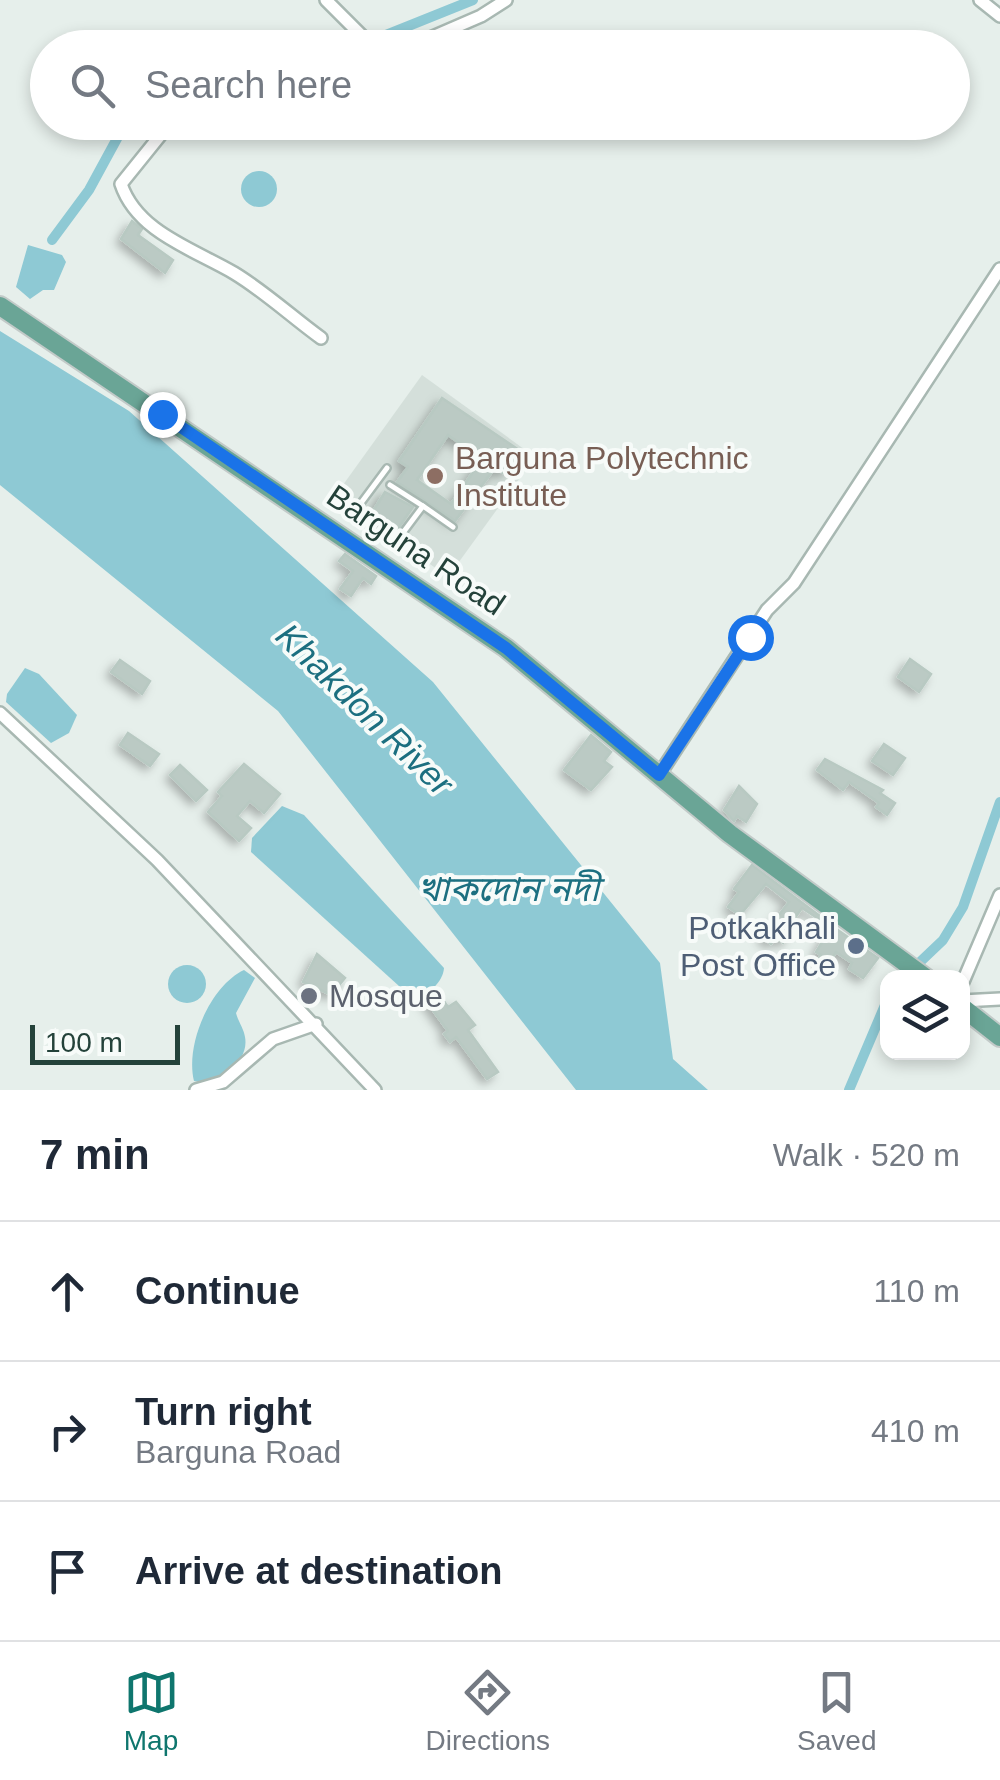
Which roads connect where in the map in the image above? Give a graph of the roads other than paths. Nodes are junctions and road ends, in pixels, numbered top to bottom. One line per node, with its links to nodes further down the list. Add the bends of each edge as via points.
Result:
1 (326, 0): 5 (street)
2 (506, 0): 6 (street)
3 (980, 0): 4 (street)
4 (1000, 16)
5 (356, 30)
6 (449, 30)
7 (156, 140): 10 (street, via 121,184 128,206)
8 (1000, 269): 18 (street)
9 (0, 306): 18 (main road, Barguna Road, via 506,648)
10 (321, 338)
11 (386, 468): 14 (lane)
12 (390, 484): 13 (lane)
13 (423, 506): 15 (lane); 16 (lane)
14 (355, 511)
15 (453, 527)
16 (396, 542)
17 (2, 721): 25 (street, via 157,860)
18 (659, 775): 20 (main road, Barguna Road)
19 (1000, 895): 21 (street)
20 (916, 970)
21 (968, 970)
22 (1000, 1000): 23 (street)
23 (970, 1003)
24 (970, 1011): 26 (main road)
25 (316, 1024): 27 (street, via 273,1039 224,1082); 28 (street)
26 (1000, 1038)
27 (196, 1090)
28 (375, 1090)

